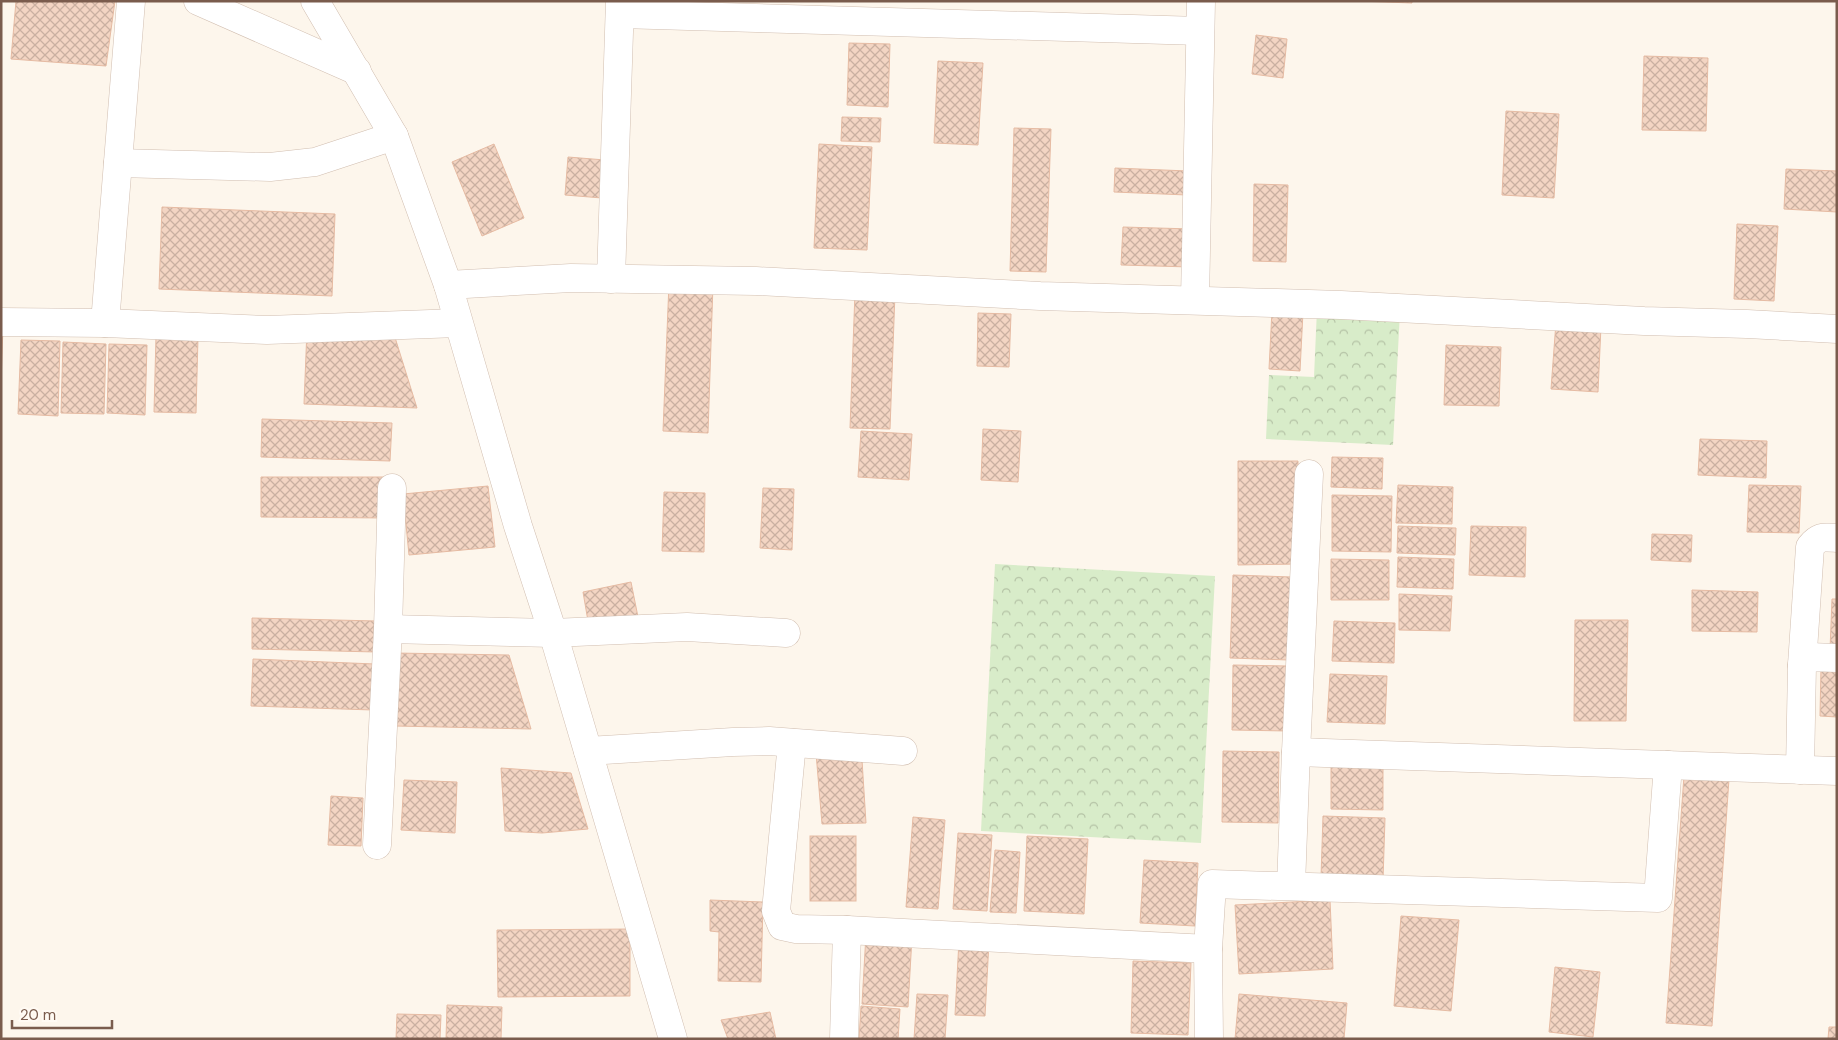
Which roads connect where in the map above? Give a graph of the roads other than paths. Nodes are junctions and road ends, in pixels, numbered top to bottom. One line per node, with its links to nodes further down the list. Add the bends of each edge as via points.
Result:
1 (131, 1): 9 (street)
2 (198, 1): 7 (street)
3 (315, 1): 7 (street)
4 (1201, 1): 6 (street)
5 (620, 8): 6 (street); 10 (street)
6 (1200, 31): 12 (street)
7 (356, 71): 8 (street)
8 (394, 136): 9 (street, via 315,162 270,167); 11 (street)
9 (118, 164): 14 (street)
10 (611, 279): 11 (street); 12 (street, via 756,281 1040,296)
11 (448, 285): 15 (street)
12 (1195, 300): 16 (street)
13 (1, 322): 14 (street)
14 (105, 323): 15 (street, via 267,330)
15 (458, 323): 21 (street)
16 (1837, 329)
17 (1309, 474): 28 (street)
18 (392, 488): 20 (street)
19 (1837, 538): 24 (street, via 1822,537 1810,547)
20 (388, 629): 21 (street); 32 (street)
21 (553, 633): 22 (street, via 687,627); 26 (street)
22 (786, 633)
23 (1837, 658): 24 (street, via 1809,657)
24 (1802, 666): 30 (street)
25 (792, 743): 26 (street, via 733,742); 27 (street); 34 (street, via 776,911 782,926)
26 (588, 751): 36 (street)
27 (903, 751)
28 (1296, 752): 29 (street); 33 (street)
29 (1668, 765): 30 (street); 33 (street, via 1658,898)
30 (1800, 770): 31 (street)
31 (1837, 771)
32 (377, 845)
33 (1291, 886): 35 (street, via 1212,884)
34 (847, 930): 35 (street); 37 (street)
35 (1208, 949): 38 (street)
36 (673, 1039)
37 (844, 1039)
38 (1209, 1039)

